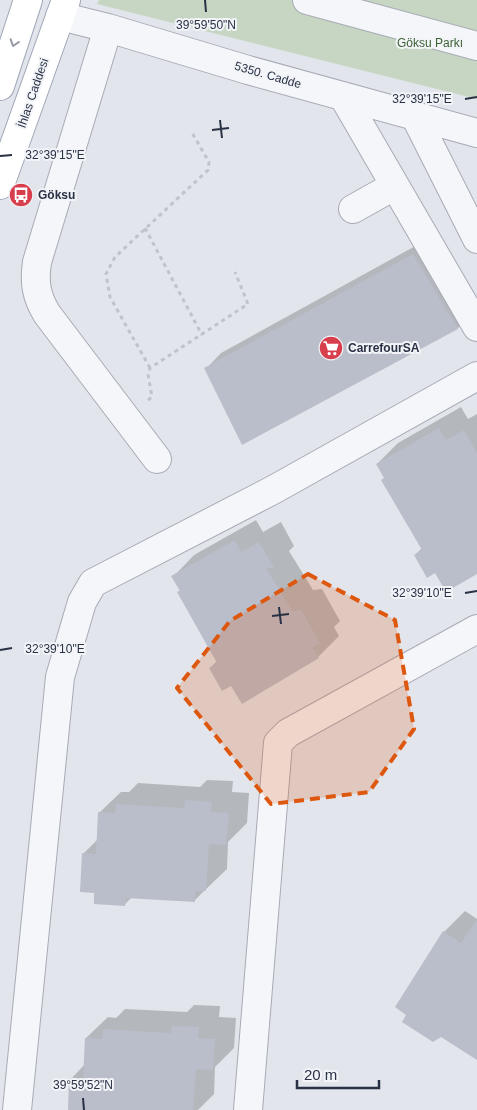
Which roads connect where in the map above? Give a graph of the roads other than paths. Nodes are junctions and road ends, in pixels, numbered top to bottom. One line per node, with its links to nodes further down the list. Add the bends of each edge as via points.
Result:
1 (28, 0): 6 (main road, one-way to 6)
2 (307, 0): 5 (street)
3 (63, 8): 4 (street, 5350. Cadde); 10 (main road, İhlas Caddesi)
4 (108, 28): 7 (street, 5350. Cadde); 16 (street, via 37,262 36,293 47,314)
5 (477, 46)
6 (0, 86)
7 (343, 96): 8 (street, 5350. Cadde); 11 (street)
8 (415, 116): 9 (street, 5350. Cadde); 13 (street)
9 (477, 133)
10 (0, 186)
11 (394, 186): 12 (street); 14 (street)
12 (353, 209)
13 (477, 239)
14 (477, 327)
15 (477, 376): 18 (street, via 273,490 93,583 82,602 60,678)
16 (157, 459)
17 (477, 630): 19 (street, via 288,733 278,743)
18 (17, 1110)
19 (248, 1110)

